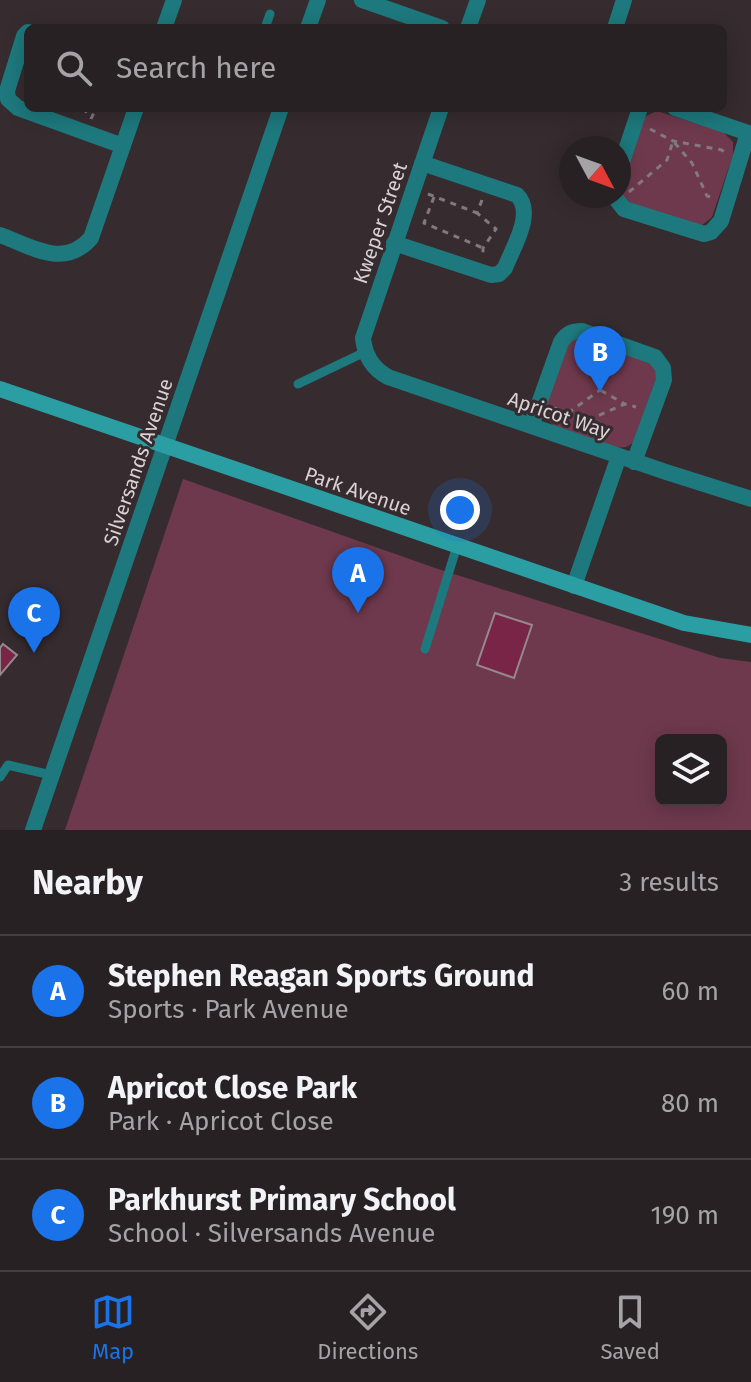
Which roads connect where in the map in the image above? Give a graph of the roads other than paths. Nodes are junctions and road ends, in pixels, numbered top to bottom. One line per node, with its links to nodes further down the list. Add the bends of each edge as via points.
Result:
1 (174, 0): 7 (street)
2 (318, 0): 9 (street)
3 (362, 0): 10 (street)
4 (478, 0): 11 (street)
5 (624, 0): 12 (street)
6 (270, 14): 8 (lane)
7 (165, 24)
8 (266, 24)
9 (309, 24)
10 (431, 24)
11 (469, 24)
12 (616, 24)
13 (24, 36): 14 (street, via 7,91 8,99)
14 (24, 110)
15 (29, 112): 23 (street)
16 (135, 112): 23 (street)
17 (280, 112): 32 (street, Silversands Avenue)
18 (440, 112): 24 (street, Kweper Street)
19 (686, 112): 21 (street)
20 (638, 115): 22 (street)
21 (749, 134): 25 (street, via 716,228 704,234)
22 (631, 136)
23 (123, 146): 26 (street, via 91,238 82,248 53,254)
24 (422, 163): 27 (street, Kweper Street); 27 (street, via 517,195 525,214 499,274)
25 (623, 208)
26 (0, 235)
27 (394, 243): 28 (street, Kweper Street, via 363,338)
28 (365, 352): 29 (lane); 31 (street, Apricot Way, via 388,377)
29 (298, 384)
30 (0, 389): 32 (street, Park Avenue)
31 (531, 426): 33 (street, Apricot Way); 33 (street, via 561,342 582,331 655,357 665,373)
32 (165, 446): 35 (street, Park Avenue); 39 (street, Silversands Avenue)
33 (627, 459): 34 (street, Apricot Way); 36 (street)
34 (751, 499)
35 (457, 546): 36 (street, Park Avenue); 38 (lane)
36 (574, 586): 37 (street, Park Avenue, via 684,623)
37 (751, 635)
38 (425, 649)
39 (51, 775): 40 (lane, via 8,765); 41 (street, Silversands Avenue)
40 (0, 777)
41 (33, 830)

